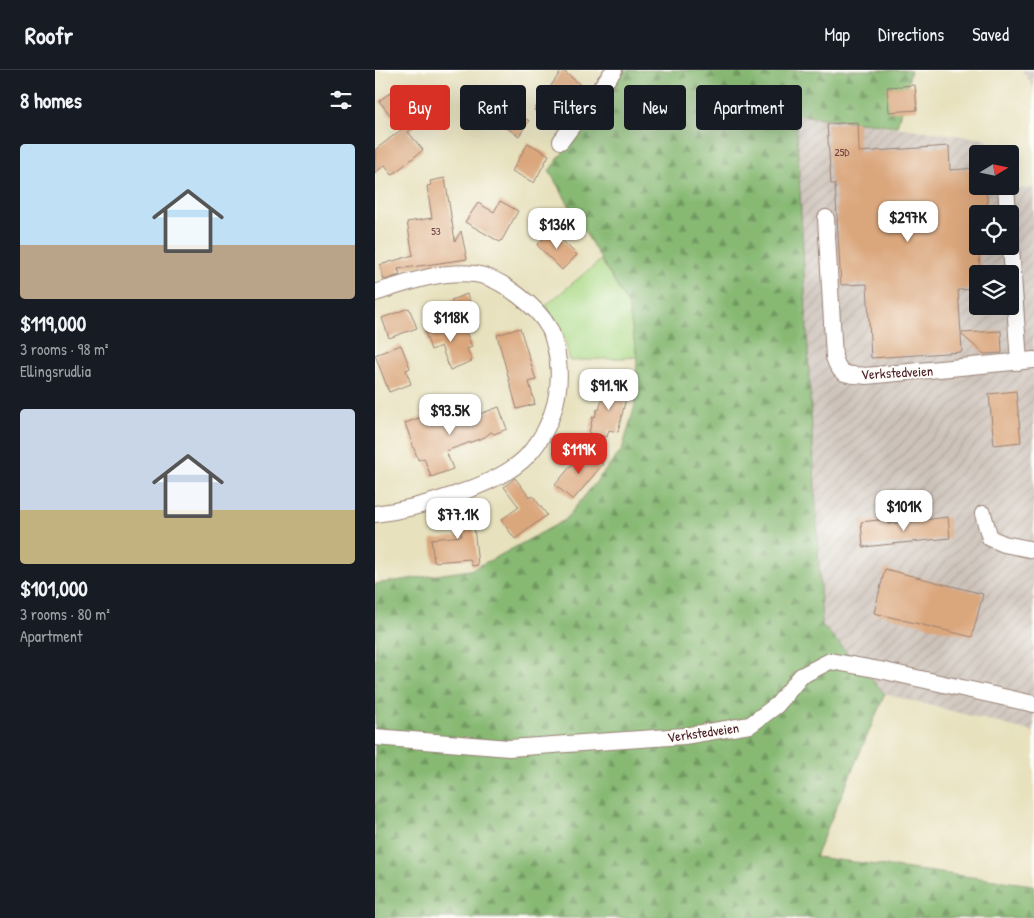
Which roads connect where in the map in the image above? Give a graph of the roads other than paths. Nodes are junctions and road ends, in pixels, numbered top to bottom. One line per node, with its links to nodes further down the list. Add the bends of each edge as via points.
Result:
1 (614, 70): 2 (street)
2 (561, 141)
3 (826, 218): 6 (street, Verkstedveien, via 834,357 843,373 865,376)
4 (1012, 255): 6 (street, Verkstedveien)
5 (375, 293): 7 (street, via 452,273 477,274 502,282 530,303 550,329 558,358 559,388 543,434 528,455 506,473 439,500)
6 (1026, 361)
7 (375, 514)
8 (983, 514): 9 (street, via 990,538)
9 (1034, 550)
10 (1034, 704): 11 (street, Verkstedveien, via 829,661 801,676 777,705 749,726 684,736 509,748)
11 (375, 737)

